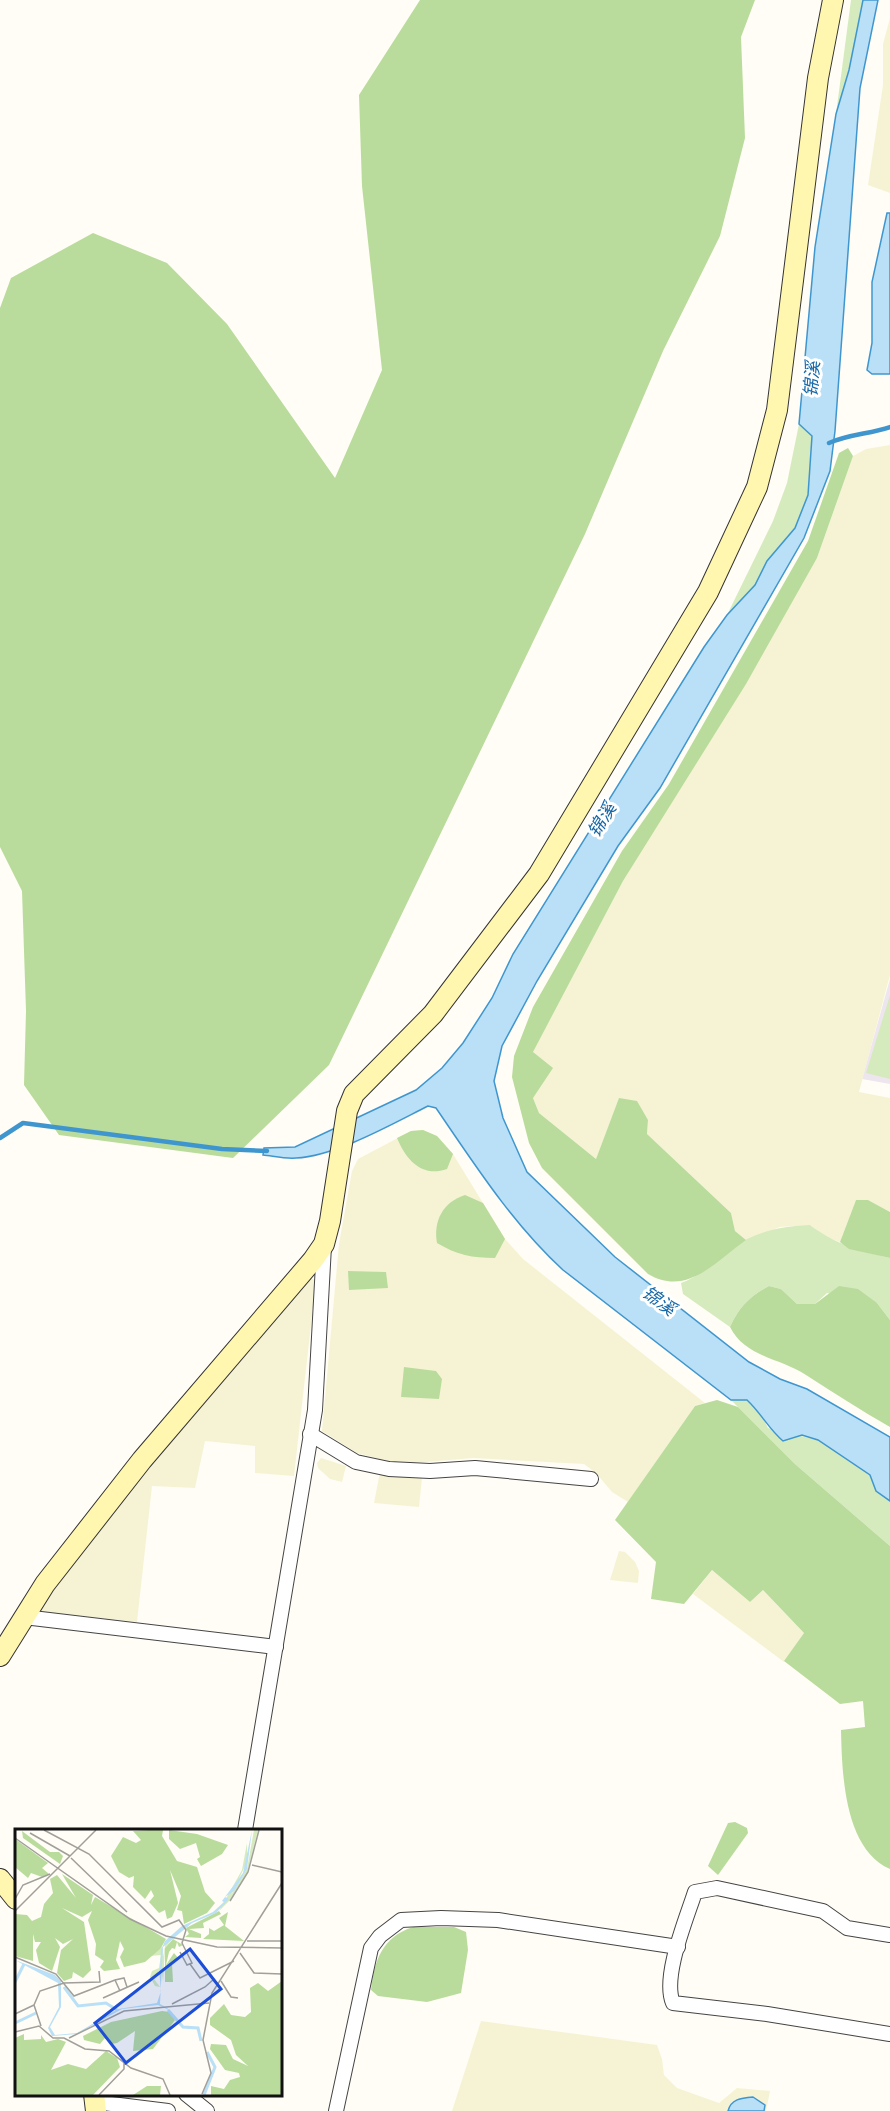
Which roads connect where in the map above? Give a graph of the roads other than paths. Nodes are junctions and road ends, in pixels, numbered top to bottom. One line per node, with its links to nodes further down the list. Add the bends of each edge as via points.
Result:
1 (833, 0): 2 (street, via 818,78 777,410 757,487 708,592 539,874 433,1014 354,1094 347,1111)
2 (324, 1244): 3 (street, via 315,1410); 5 (street, via 142,1460 45,1584)
3 (310, 1434): 4 (street, via 356,1462 390,1469 475,1468); 6 (street)
4 (591, 1479)
5 (24, 1617): 6 (street); 7 (street)
6 (276, 1647): 8 (street)
7 (0, 1656)
8 (245, 1829)
9 (0, 1879): 10 (street)
10 (15, 1898)
11 (890, 1935): 12 (street, via 847,1928 823,1911 717,1888 694,1892)
12 (678, 1947): 13 (street, via 668,1992 673,2003); 18 (street, via 498,1920 401,1920 371,1947)
13 (890, 2034)
14 (188, 2096): 17 (street)
15 (95, 2102): 16 (street)
16 (168, 2111)
17 (207, 2111)
18 (336, 2111)

